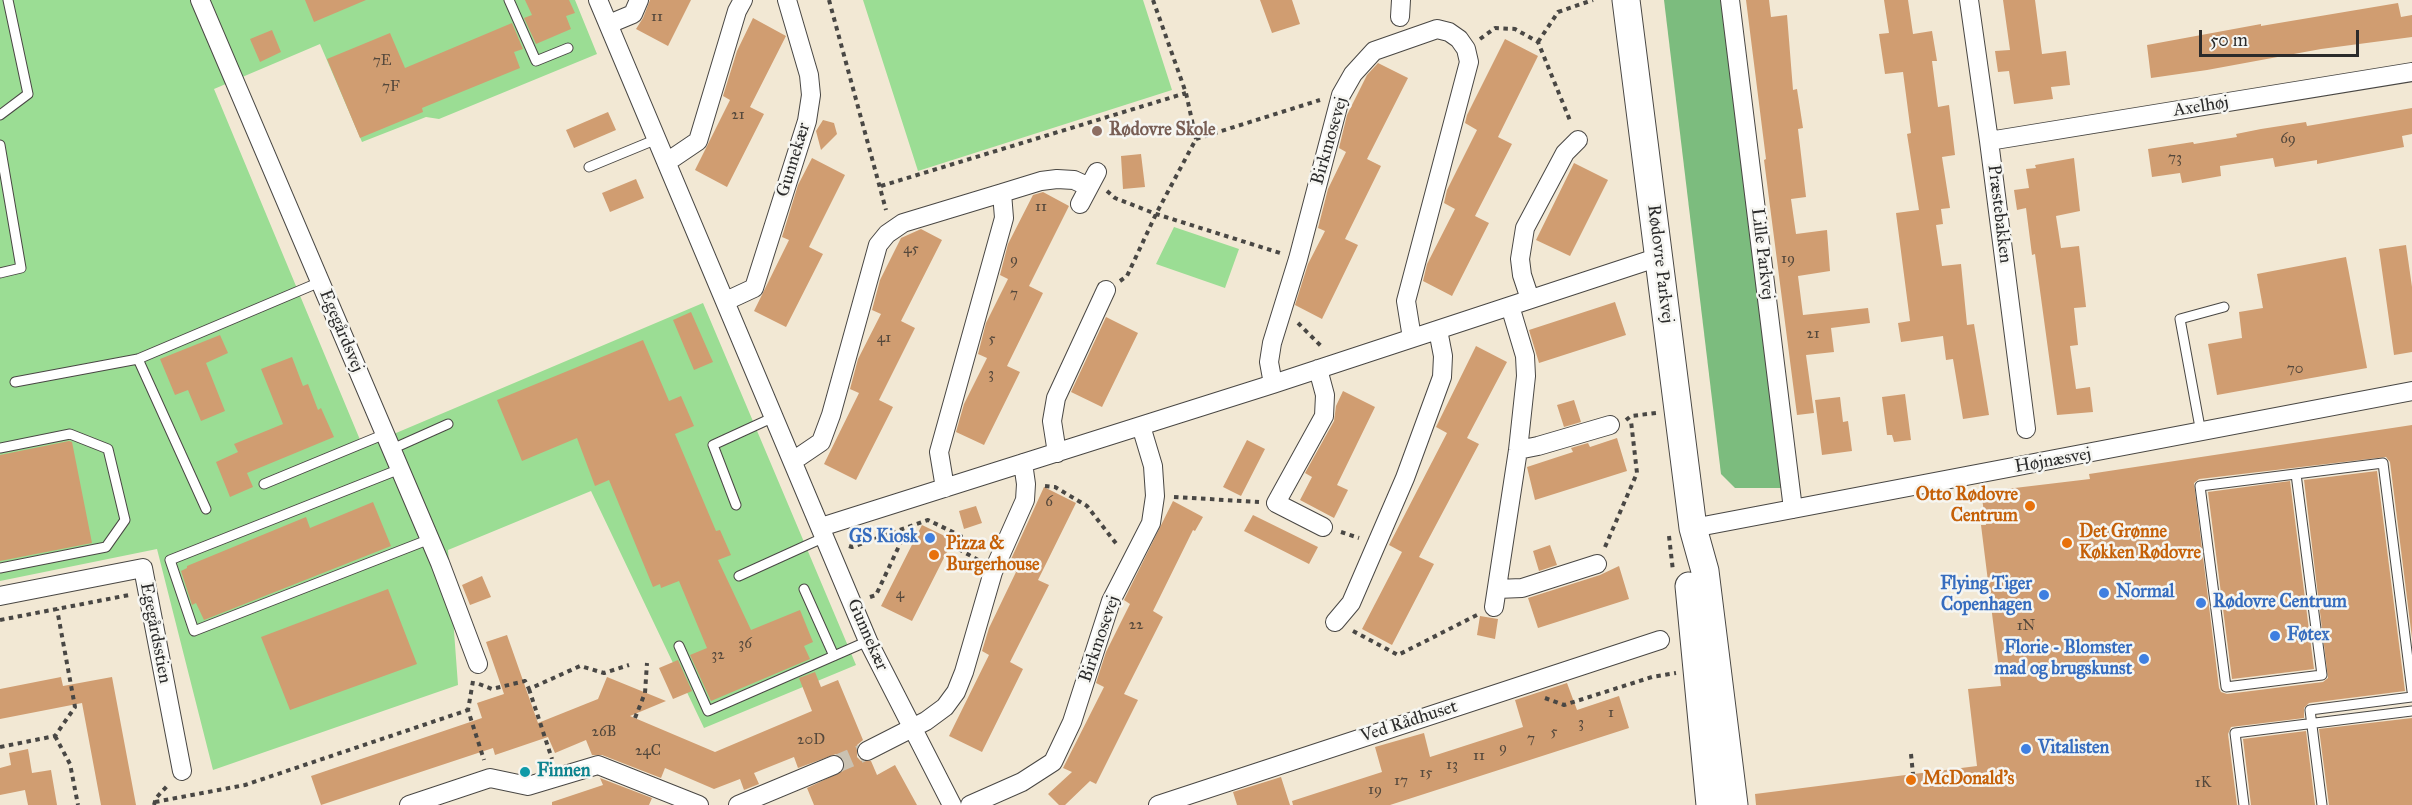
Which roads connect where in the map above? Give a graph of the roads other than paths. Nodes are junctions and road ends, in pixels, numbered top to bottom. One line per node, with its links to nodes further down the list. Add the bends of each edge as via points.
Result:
1 (8, 0): 14 (lane, via 28,94)
2 (200, 0): 25 (street, Egegårdsvej)
3 (509, 0): 12 (lane, via 536,61)
4 (598, 0): 11 (street, Gunnekær)
5 (639, 0): 11 (street, via 633,14)
6 (743, 0): 19 (street, via 698,141)
7 (787, 0): 28 (street, Gunnekær, via 809,75 807,121 754,288)
8 (1626, 0): 23 (street, Rødovre Parkvej)
9 (1730, 0): 56 (street, Lille Parkvej)
10 (1969, 0): 17 (street, Præstebakken)
11 (609, 24): 15 (street, Gunnekær)
12 (568, 48)
13 (2412, 72): 17 (street, Axelhøj)
14 (0, 115)
15 (657, 139): 19 (street, Gunnekær); 20 (lane)
16 (1578, 140): 27 (street, via 1565,153 1525,228 1520,259)
17 (1989, 141): 42 (street, Præstebakken)
18 (0, 145): 24 (lane, via 21,268)
19 (667, 162): 28 (street, Gunnekær)
20 (589, 167)
21 (1002, 193): 22 (street, via 1057,178 1093,179); 48 (street, via 903,223 878,245 821,442); 53 (street, via 1004,218 939,452)
22 (1080, 204)
23 (1659, 257): 27 (street); 58 (street, Rødovre Parkvej)
24 (0, 273)
25 (320, 282): 33 (lane); 44 (street, Egegårdsvej)
26 (1106, 290): 47 (street, via 1056,398 1052,421)
27 (1530, 299): 29 (street)
28 (726, 301): 38 (street, Gunnekær)
29 (1510, 306): 31 (street); 46 (street, via 1525,356)
30 (2224, 307): 43 (lane, via 2180,319)
31 (1438, 330): 32 (street); 66 (street, via 1442,377 1405,478 1351,603)
32 (1412, 338): 34 (street); 36 (street, Birkmosevej, via 1406,301 1469,62 1459,39 1437,29 1374,51 1341,95 1272,343 1269,362)
33 (138, 359): 35 (lane); 55 (lane)
34 (1318, 369): 36 (street); 57 (street, via 1325,395 1324,416 1276,503)
35 (15, 382)
36 (1274, 384): 41 (street)
37 (2412, 391): 43 (street, Højnæsvej)
38 (774, 417): 48 (street, Gunnekær); 54 (lane, via 714,445)
39 (448, 424): 44 (lane)
40 (1610, 425): 46 (street)
41 (1141, 426): 47 (street); 84 (street, Birkmosevej, via 1153,466 1155,496 1151,523 1111,601 1072,722 1053,762 1022,782)
42 (2026, 429)
43 (2202, 433): 56 (street, Højnæsvej)
44 (388, 442): 50 (street, Egegårdsvej); 52 (lane)
45 (0, 448): 62 (lane, via 70,434 108,449 125,520 106,548)
46 (1518, 450): 61 (street, via 1496,598)
47 (1056, 453): 49 (street)
48 (793, 461): 59 (street, Gunnekær)
49 (1023, 463): 53 (street); 76 (street, via 1025,500 993,572 956,692 945,707)
50 (400, 469): 60 (street, Egegårdsvej); 60 (lane, via 170,560 194,631)
51 (2296, 474): 51 (lane, via 2200,486 2226,687 2322,675); 72 (lane, via 2384,463)
52 (264, 484)
53 (945, 488): 59 (street)
54 (736, 505)
55 (206, 508)
56 (1793, 509): 58 (street, Højnæsvej)
57 (1323, 527)
58 (1693, 528): 86 (street, Rødovre Parkvej, via 1688,574); 87 (street, Rødovre Parkvej, via 1705,571)
59 (823, 532): 63 (lane); 68 (street, Gunnekær)
60 (430, 539): 71 (street, Egegårdsvej)
61 (1597, 564)
62 (0, 568)
63 (739, 576)
64 (804, 589): 70 (lane)
65 (0, 596): 79 (street, Egegårdsstien, via 142,568)
66 (1335, 622)
67 (1660, 640): 85 (street, Ved Rådhuset)
68 (868, 641): 70 (lane); 76 (street, Gunnekær)
69 (679, 646): 70 (lane, via 708,711)
70 (834, 656)
71 (478, 663)
72 (2412, 691)
73 (2412, 697): 75 (lane, via 2310,710)
74 (2412, 711): 75 (lane)
75 (2311, 723): 88 (lane, via 2235,733); 89 (lane)
76 (912, 729): 77 (street); 83 (street, Gunnekær)
77 (867, 752)
78 (834, 765): 82 (street)
79 (182, 771)
80 (409, 805): 81 (street, via 490,778 528,786 598,765)
81 (699, 805)
82 (738, 805)
83 (952, 805)
84 (970, 805)
85 (1158, 805)
86 (1710, 805)
87 (1734, 805)
88 (2244, 805)
89 (2322, 805)

